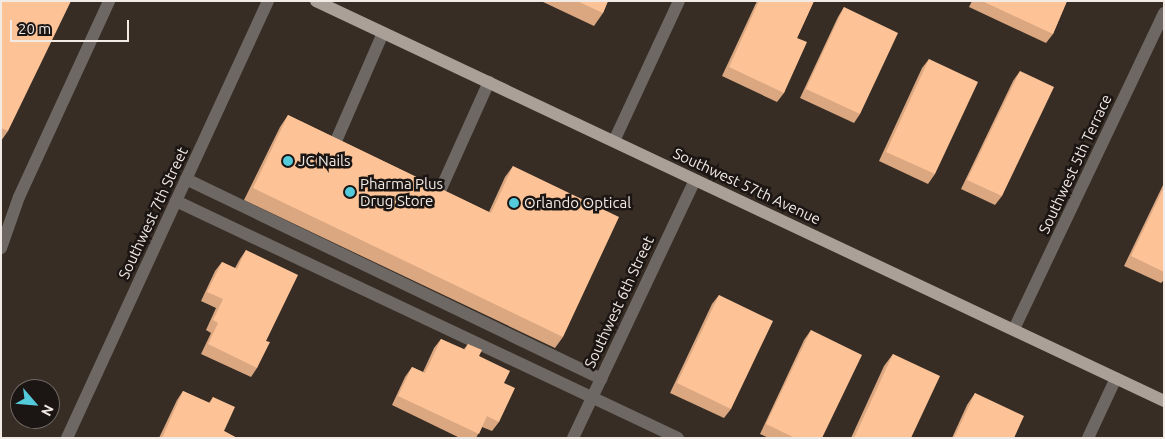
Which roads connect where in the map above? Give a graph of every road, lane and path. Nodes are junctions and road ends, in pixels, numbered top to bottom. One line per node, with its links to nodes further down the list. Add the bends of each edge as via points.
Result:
1 (109, 1): 14 (street, via 18,197)
2 (268, 1): 10 (street, Southwest 7th Street)
3 (316, 1): 6 (main road, Southwest 57th Avenue)
4 (679, 1): 9 (street)
5 (1164, 13): 15 (street, Southwest 5th Terrace)
6 (383, 33): 7 (main road, Southwest 57th Avenue); 8 (street)
7 (489, 82): 9 (main road, Southwest 57th Avenue); 12 (street)
8 (336, 141)
9 (614, 141): 11 (main road, Southwest 57th Avenue)
10 (186, 179): 13 (street, Southwest 7th Street); 17 (street)
11 (695, 180): 15 (main road, Southwest 57th Avenue); 17 (street, Southwest 6th Street)
12 (439, 193)
13 (176, 201): 18 (street); 20 (street, Southwest 7th Street)
14 (1, 248)
15 (1014, 329): 16 (main road, Southwest 57th Avenue)
16 (1116, 378): 19 (main road, Southwest 57th Avenue); 23 (street)
17 (601, 379): 18 (street, Southwest 6th Street)
18 (592, 398): 21 (street, Southwest 6th Street); 22 (street)
19 (1164, 401)
20 (67, 438)
21 (574, 438)
22 (678, 438)
23 (1088, 438)

